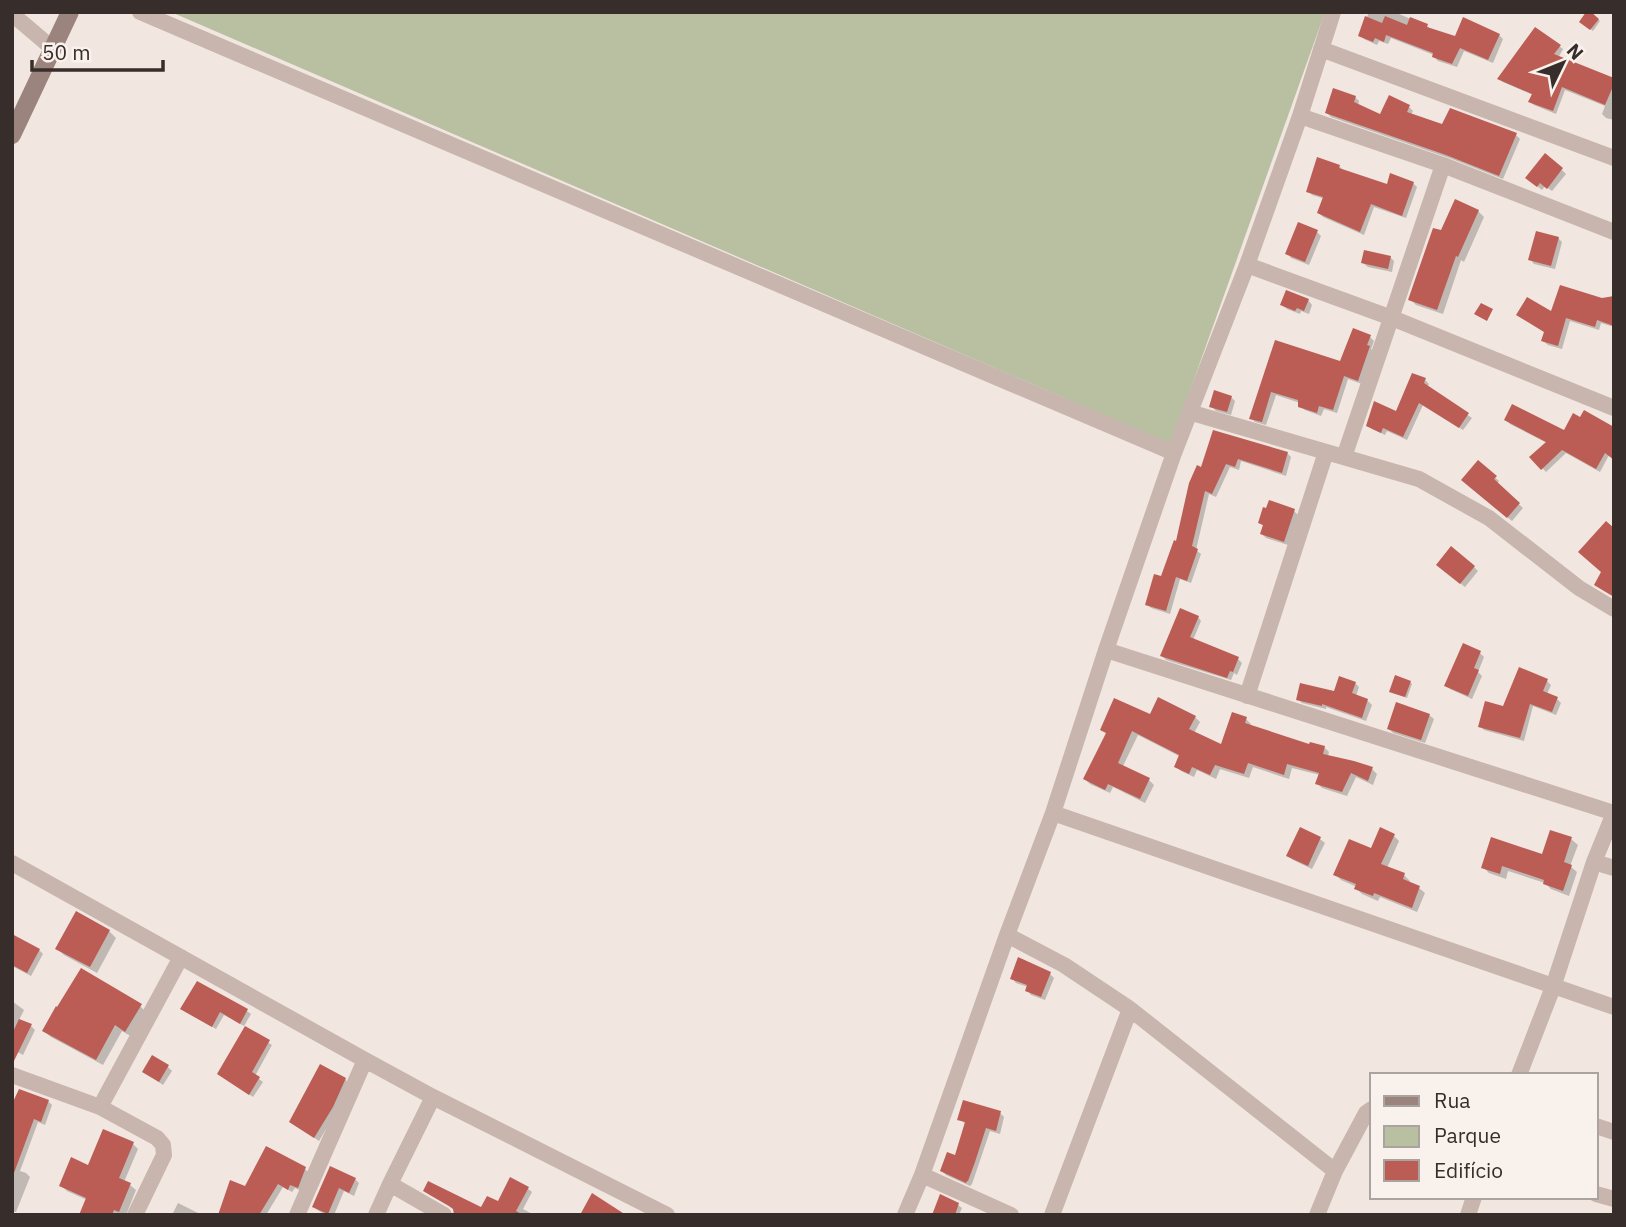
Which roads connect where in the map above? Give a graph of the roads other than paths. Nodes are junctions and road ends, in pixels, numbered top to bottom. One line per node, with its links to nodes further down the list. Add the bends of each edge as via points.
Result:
1 (69, 12): 5 (main road)
2 (140, 12): 17 (street)
3 (1333, 12): 6 (street)
4 (12, 13): 5 (street)
5 (52, 48): 8 (main road)
6 (1321, 49): 7 (street); 9 (street)
7 (1300, 116): 10 (street); 12 (street)
8 (12, 135)
9 (1614, 158)
10 (1443, 165): 11 (street); 13 (street)
11 (1614, 232)
12 (1247, 265): 13 (street); 15 (street)
13 (1392, 318): 14 (street); 18 (street)
14 (1614, 408)
15 (1189, 412): 16 (street); 17 (street)
16 (1326, 452): 18 (street); 21 (street)
17 (1174, 453): 20 (street)
18 (1344, 457): 19 (street, via 1419,479 1489,518 1579,588)
19 (1614, 608)
20 (1106, 650): 21 (street); 22 (street)
21 (1247, 696): 23 (street)
22 (1053, 813): 27 (street); 29 (street)
23 (1614, 813): 24 (street)
24 (1594, 862): 26 (street); 29 (street)
25 (13, 865): 28 (street)
26 (1614, 868)
27 (1007, 934): 31 (street); 39 (street)
28 (181, 957): 32 (street); 36 (street)
29 (1553, 987): 30 (street); 33 (street)
30 (1614, 1007)
31 (1130, 1009): 38 (street); 49 (street)
32 (365, 1060): 35 (street); 43 (street)
33 (1520, 1073)
34 (12, 1075): 36 (street)
35 (433, 1097): 40 (street); 41 (street)
36 (100, 1107): 42 (street, via 163,1145 164,1155)
37 (1370, 1111): 38 (street)
38 (1335, 1171): 50 (street)
39 (922, 1175): 47 (street); 48 (street)
40 (390, 1184): 44 (street); 45 (street)
41 (644, 1210): 46 (street)
42 (135, 1215)
43 (297, 1215)
44 (376, 1215)
45 (444, 1215)
46 (667, 1215)
47 (905, 1215)
48 (1011, 1215)
49 (1052, 1215)
50 (1317, 1215)

